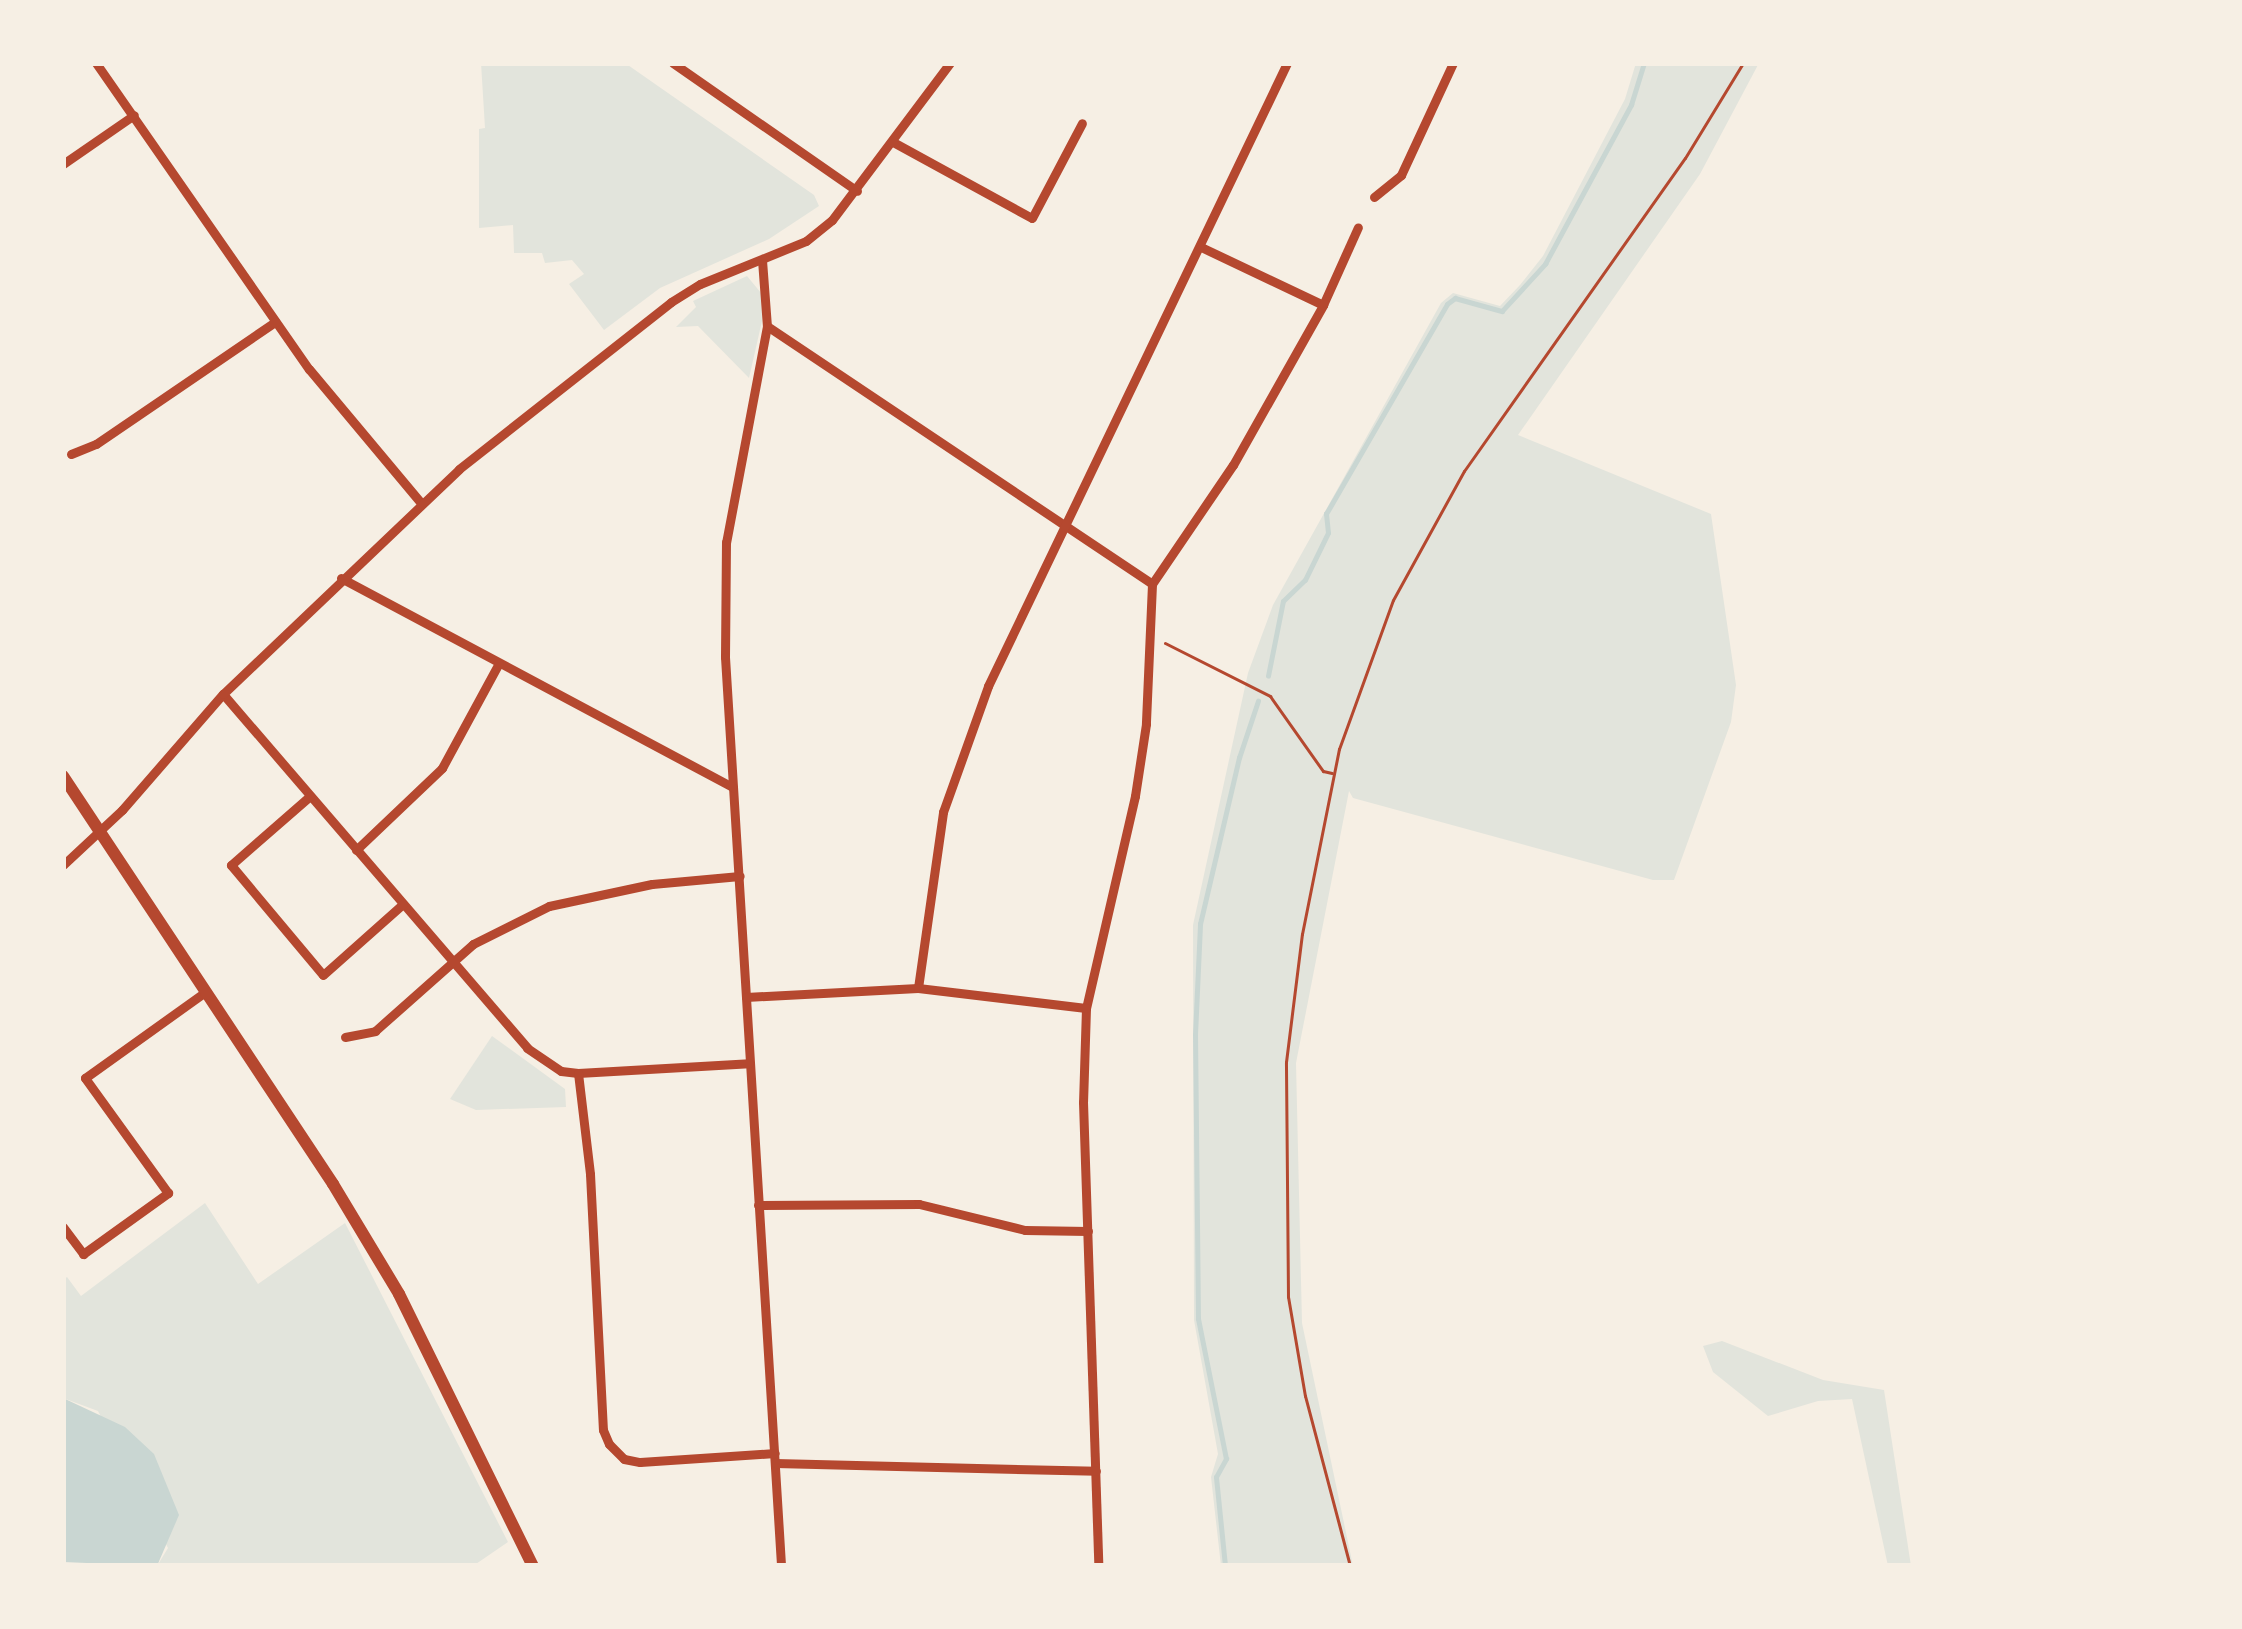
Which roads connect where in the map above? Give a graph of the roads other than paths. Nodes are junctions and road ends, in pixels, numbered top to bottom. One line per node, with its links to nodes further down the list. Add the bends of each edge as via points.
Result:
1 (96, 63): 8 (street)
2 (673, 63): 7 (street)
3 (702, 63): 7 (street)
4 (950, 63): 10 (street)
5 (1288, 63): 15 (street)
6 (1453, 63): 13 (street, via 1401,176)
7 (692, 77): 12 (street)
8 (134, 115): 11 (street); 18 (street)
9 (1082, 123): 10 (street, via 1032,218)
10 (893, 142): 12 (street)
11 (63, 164)
12 (857, 191): 16 (street, via 806,241)
13 (1374, 197)
14 (1358, 226): 17 (street)
15 (1201, 248): 17 (street); 22 (street)
16 (762, 260): 19 (street); 21 (street, via 669,304)
17 (1323, 304): 24 (street, via 1233,465)
18 (275, 322): 20 (street); 21 (street)
19 (767, 326): 22 (street); 28 (street, via 726,542)
20 (71, 454)
21 (422, 503): 23 (street)
22 (1067, 527): 24 (street); 36 (street, via 959,760 933,859)
23 (341, 578): 25 (street); 26 (street)
24 (1152, 584): 39 (street, via 1135,796)
25 (499, 663): 28 (street); 31 (street, via 442,768)
26 (223, 694): 29 (street); 30 (street)
27 (63, 776): 30 (street)
28 (733, 787): 33 (street)
29 (310, 796): 31 (street); 34 (street, via 231,865 323,975)
30 (101, 831): 32 (street); 37 (street)
31 (356, 850): 34 (street)
32 (63, 865)
33 (740, 877): 35 (street, via 595,893 506,924); 38 (street)
34 (404, 904): 35 (street)
35 (452, 960): 40 (street, via 375,1031); 42 (street, via 526,1048)
36 (918, 988): 38 (street); 39 (street)
37 (205, 992): 44 (street, via 85,1078 168,1193 82,1254); 48 (street, via 399,1294)
38 (746, 997): 41 (street)
39 (1087, 1008): 45 (street)
40 (345, 1037)
41 (749, 1063): 42 (street); 43 (street)
42 (578, 1073): 46 (street, via 609,1444 640,1462)
43 (758, 1205): 45 (street, via 920,1204 1024,1230); 46 (street)
44 (63, 1227)
45 (1088, 1231): 47 (street)
46 (775, 1458): 47 (street); 49 (street)
47 (1096, 1471): 50 (street)
48 (533, 1566)
49 (781, 1566)
50 (1098, 1566)

